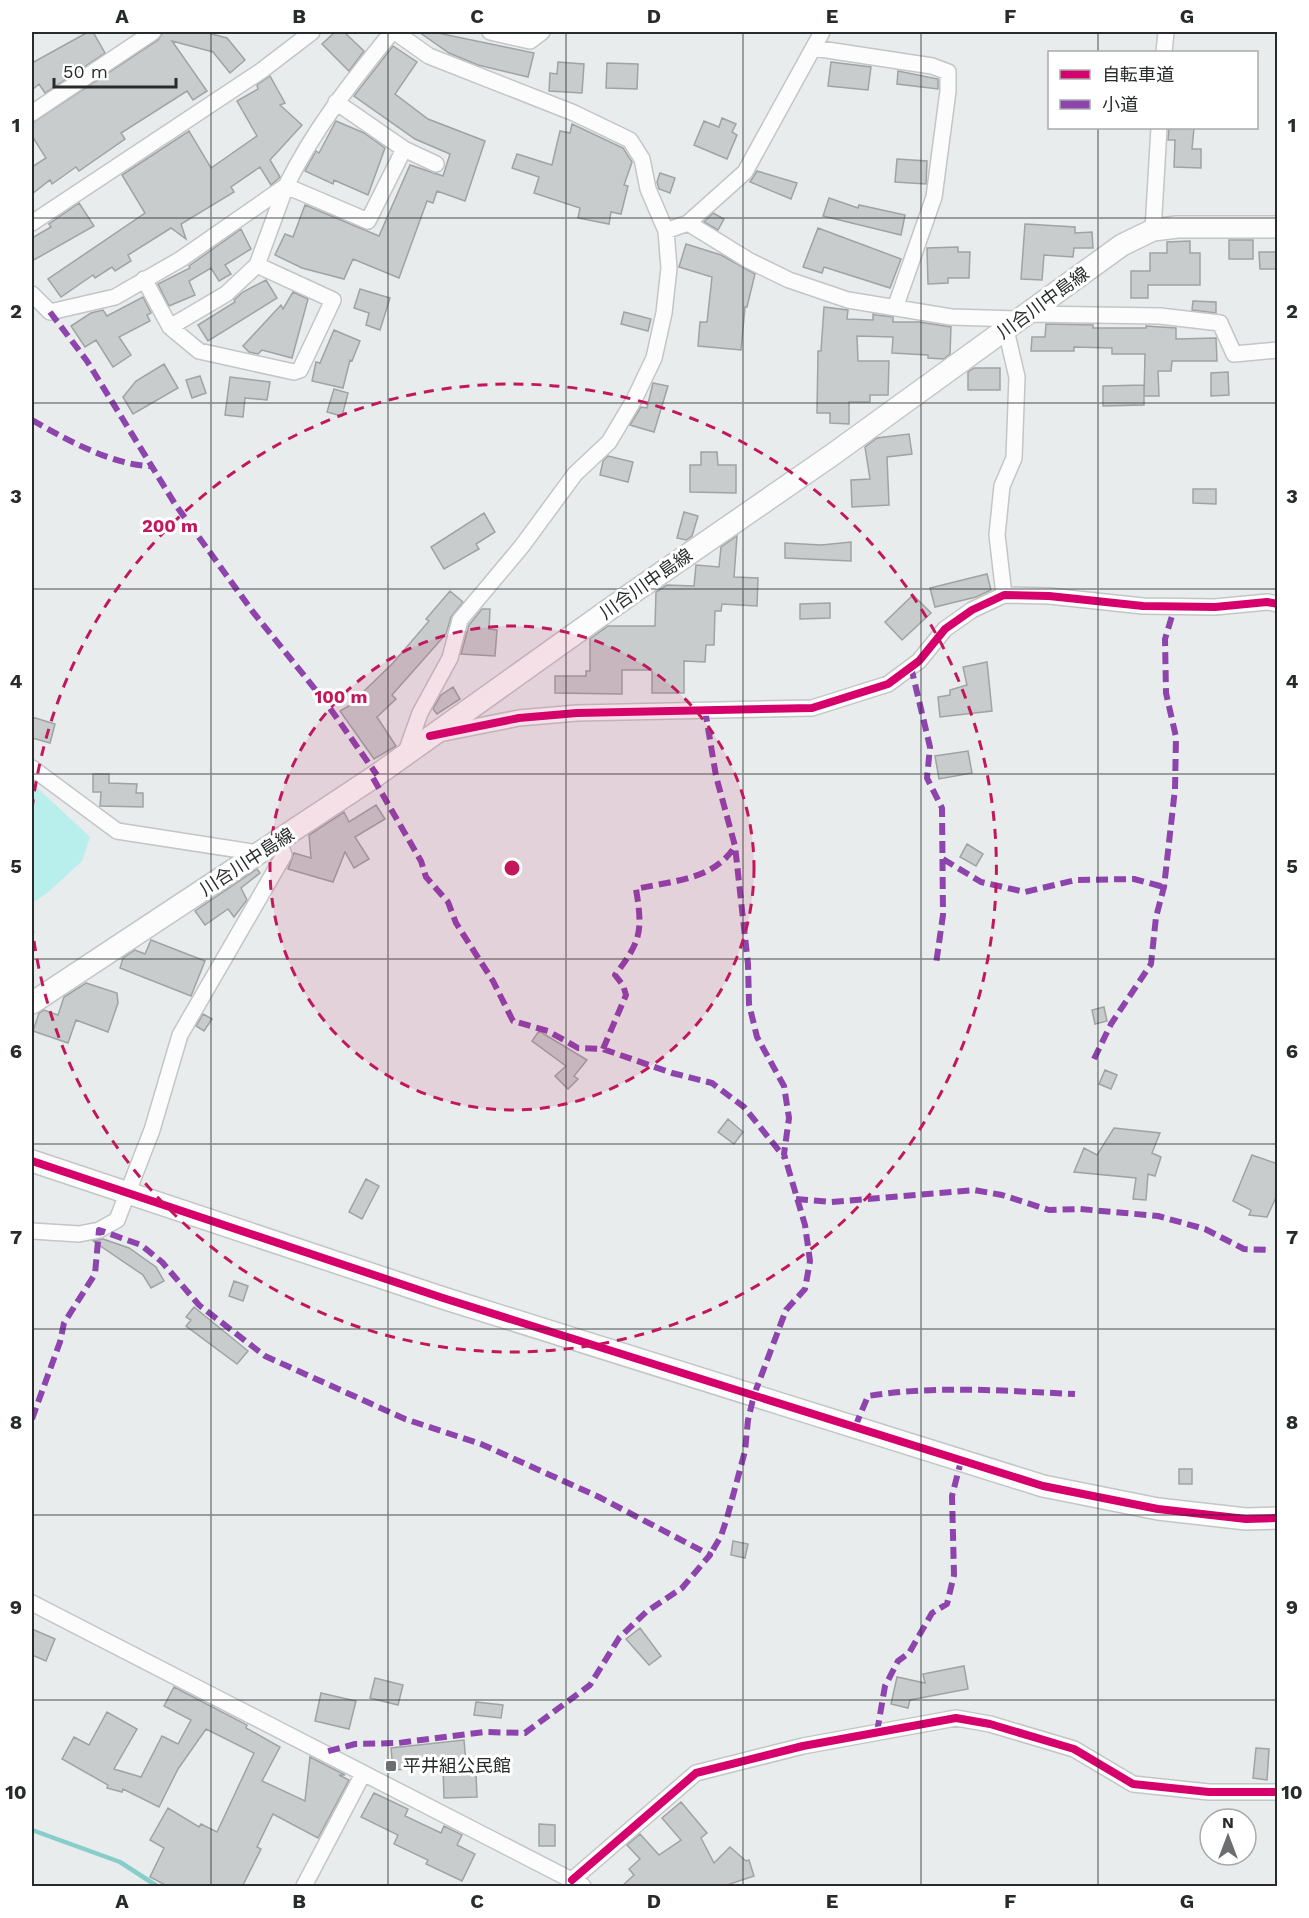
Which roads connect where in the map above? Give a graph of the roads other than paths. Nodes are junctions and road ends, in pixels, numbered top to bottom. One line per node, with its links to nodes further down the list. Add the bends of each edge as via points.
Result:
1 (153, 32): 11 (street)
2 (312, 32): 16 (street, via 261,71)
3 (393, 32): 10 (street); 20 (street, via 429,56 574,113 630,140 642,159 648,189)
4 (490, 32): 5 (street, via 530,41)
5 (542, 32)
6 (822, 32): 8 (street)
7 (1166, 32): 9 (street)
8 (814, 48): 17 (street, via 745,172); 24 (street, via 932,66 948,72 934,196)
9 (1164, 51)
10 (336, 102): 13 (street); 15 (street, via 306,146)
11 (32, 113)
12 (1160, 129): 19 (street)
13 (404, 148): 14 (street); 15 (street, via 368,221)
14 (436, 164)
15 (286, 186): 21 (street); 22 (street, via 181,259)
16 (32, 223)
17 (688, 223): 20 (street); 24 (street, via 789,280 848,300)
18 (1278, 227): 19 (main road, 川合川中島線)
19 (1153, 230): 25 (main road, 川合川中島線, via 1122,245)
20 (666, 231): 31 (street, via 669,268 664,312 654,358 634,400 609,442 575,474 460,620 450,658 420,713)
21 (257, 265): 26 (street, via 226,294); 26 (street, via 333,300 300,370 294,372 199,351)
22 (144, 279): 23 (street, via 115,297 50,312); 26 (street)
23 (32, 294)
24 (895, 308): 25 (street)
25 (1019, 321): 27 (street, via 1160,316 1220,323 1234,354); 28 (street, via 1014,458 1002,486 997,535); 30 (main road, 川合川中島線)
26 (170, 327)
27 (1278, 350)
28 (1004, 595): 29 (street, via 1143,606); 30 (street, via 972,610 945,630 920,661 888,684 812,708 519,717)
29 (1278, 604)
30 (430, 736): 31 (main road, 川合川中島線)
31 (405, 754): 33 (main road, 川合川中島線)
32 (32, 768): 34 (street, via 117,831)
33 (279, 841): 34 (main road, 川合川中島線); 37 (street, via 284,855 180,1035 152,1130)
34 (259, 853): 35 (main road, 川合川中島線)
35 (32, 1003)
36 (32, 1161): 37 (main road)
37 (128, 1192): 38 (street, via 117,1220 99,1230 79,1234); 39 (main road, via 443,1298 1043,1486 1158,1509 1246,1519)
38 (32, 1231)
39 (1278, 1518)
40 (32, 1603): 41 (street)
41 (363, 1774): 43 (street); 44 (street)
42 (1278, 1792): 43 (street, via 1209,1792 1133,1784 1074,1749 957,1718 803,1746 696,1773)
43 (578, 1883)
44 (304, 1887)

